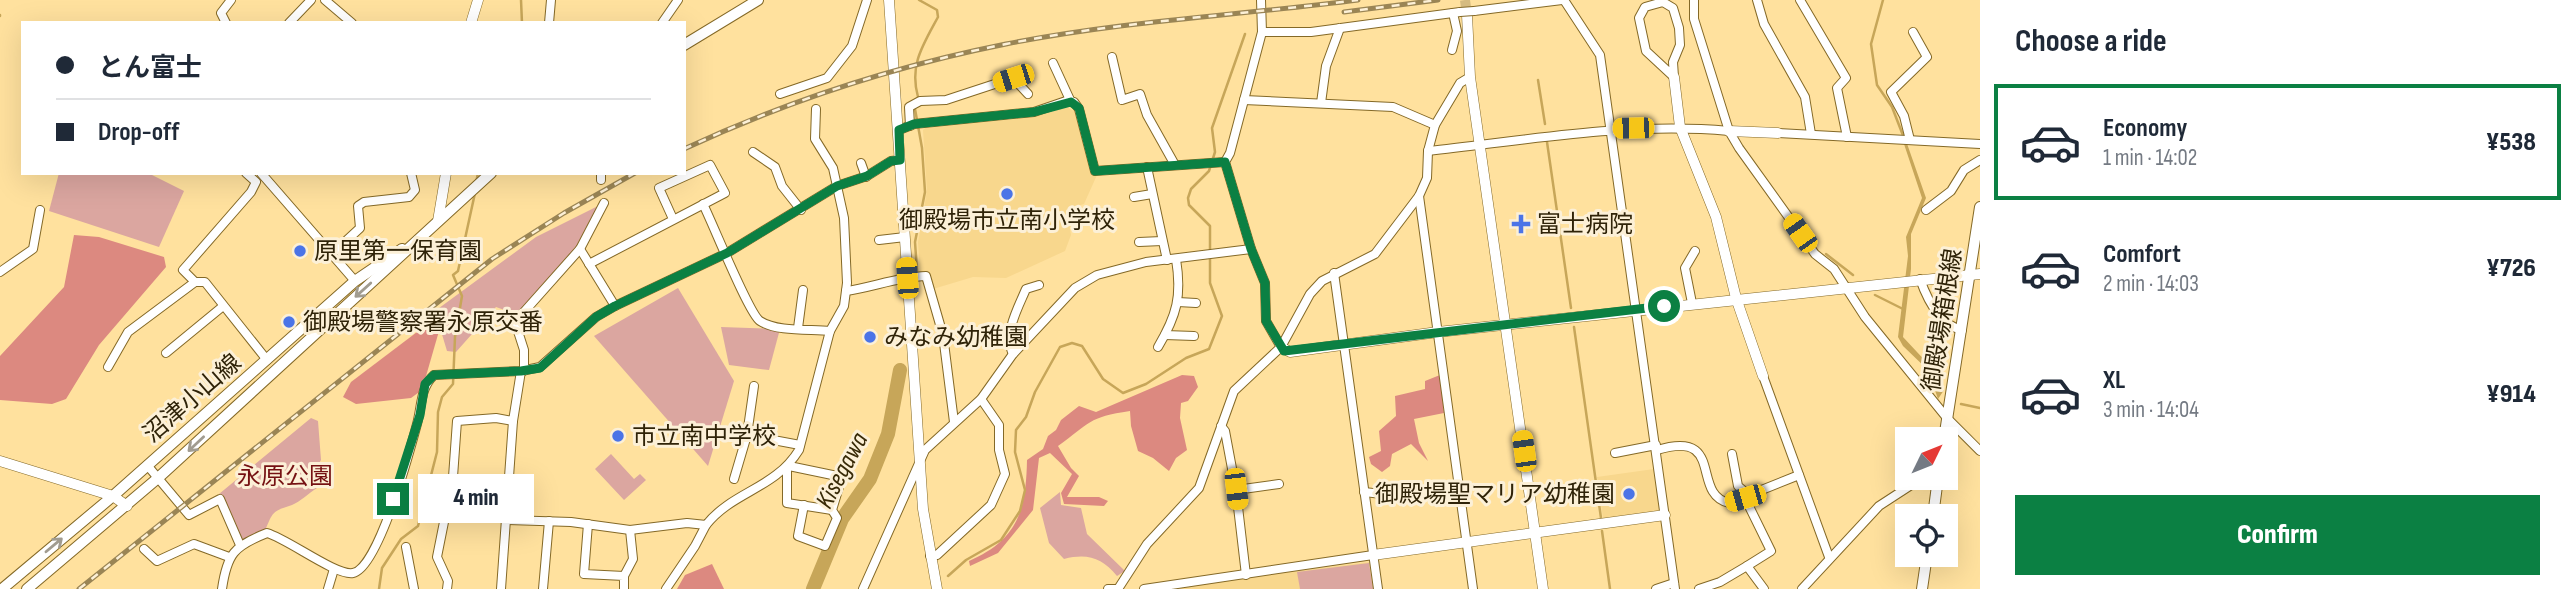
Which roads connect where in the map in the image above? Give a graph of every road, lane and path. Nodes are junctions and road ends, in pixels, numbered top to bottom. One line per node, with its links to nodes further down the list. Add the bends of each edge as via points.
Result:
1 (230, 0): 16 (street, via 221,13)
2 (311, 0): 17 (street)
3 (325, 0): 18 (street)
4 (478, 0): 19 (street)
5 (551, 0): 20 (street)
6 (678, 0): 21 (street)
7 (867, 0): 34 (street, via 852,46 827,78)
8 (889, 0): 44 (street)
9 (1261, 0): 23 (street)
10 (1563, 0): 15 (street); 43 (street, via 1600,55)
11 (1694, 0): 45 (street, via 1694,19)
12 (1757, 0): 47 (street, via 1805,97)
13 (1800, 0): 48 (street, via 1846,78 1837,88)
14 (756, 1): 26 (main road)
15 (1463, 13): 22 (street); 25 (street)
16 (225, 21)
17 (291, 21)
18 (350, 21)
19 (472, 21)
20 (549, 21)
21 (663, 21)
22 (1340, 28): 23 (street); 38 (street, via 1326,66)
23 (1262, 32): 36 (street)
24 (1913, 32): 49 (street, via 1927,57 1891,92)
25 (1461, 37): 27 (street); 32 (street)
26 (686, 44)
27 (1452, 50)
28 (1675, 55): 29 (street); 29 (street, via 1680,45 1678,20 1673,8 1663,2 1645,7 1639,18 1643,44); 33 (street)
29 (1652, 56): 33 (street)
30 (1112, 57): 58 (street, via 1122,100 1140,94)
31 (1053, 63): 37 (street)
32 (1470, 77): 41 (street, via 1460,83); 51 (street)
33 (1674, 77): 42 (street)
34 (780, 94)
35 (1028, 94): 40 (street, via 1013,78 946,100 920,101 909,107)
36 (1244, 100): 38 (street); 56 (street)
37 (1071, 102): 40 (street, via 1034,112); 59 (street, via 1079,108 1095,171)
38 (1321, 103): 41 (street, via 1393,107)
39 (816, 109): 66 (street, via 815,139 833,168)
40 (916, 124): 44 (street)
41 (1434, 125): 52 (street)
42 (1679, 127): 43 (street); 45 (street); 101 (street, via 1716,217)
43 (1610, 129): 51 (street); 107 (street)
44 (899, 130): 54 (street)
45 (1729, 131): 46 (street); 98 (street, via 1815,254 1834,269)
46 (1778, 132): 47 (street)
47 (1811, 134): 48 (street)
48 (1847, 136): 49 (street)
49 (1910, 140): 50 (street)
50 (1980, 144)
51 (1479, 146): 52 (street); 108 (street)
52 (1428, 151): 68 (street, via 1427,178)
53 (753, 152): 73 (street, via 775,167 782,186)
54 (900, 160): 65 (street); 78 (street)
55 (1980, 160): 74 (street)
56 (1221, 162): 58 (street); 84 (street)
57 (861, 163): 65 (street)
58 (1175, 165): 59 (street)
59 (1146, 167): 67 (street)
60 (248, 175): 96 (street, via 256,182 251,192 183,270)
61 (263, 175): 86 (street)
62 (411, 175): 86 (street, via 415,190 410,197 358,206 360,228)
63 (446, 175): 77 (street)
64 (489, 175): 77 (main road, 沼津小山線)
65 (866, 177): 66 (street)
66 (837, 186): 73 (street); 100 (street, via 844,218)
67 (1152, 194): 69 (street); 80 (street)
68 (1419, 196): 91 (street, via 1375,254); 112 (street)
69 (1134, 197)
70 (604, 202): 83 (street)
71 (703, 204): 76 (street); 76 (street, via 725,193 710,165 659,188); 87 (street)
72 (1980, 207): 92 (main road, 御殿場箱根線)
73 (801, 209): 87 (street)
74 (1926, 209)
75 (40, 210): 90 (street, via 33,249)
76 (673, 219): 89 (street)
77 (438, 221): 82 (main road, 沼津小山線)
78 (905, 237): 79 (street); 93 (street)
79 (879, 240)
80 (1162, 241): 81 (street); 88 (street)
81 (1139, 242)
82 (413, 243): 95 (main road, 沼津小山線); 142 (main road, 沼津小山線, one-way to 142)
83 (580, 249): 89 (street); 122 (street, via 515,323 524,349)
84 (1251, 249): 88 (street); 117 (street, via 1265,283 1266,321)
85 (1695, 251): 104 (street, via 1685,268)
86 (333, 253): 95 (street)
87 (727, 253): 105 (street); 109 (street, via 749,310 759,321)
88 (1172, 259): 102 (street, via 1181,289); 119 (street, via 1088,280)
89 (589, 264): 105 (street)
90 (0, 272)
91 (1334, 273): 115 (street); 117 (street, via 1310,294)
92 (1975, 274): 94 (street); 110 (main road, 御殿場箱根線)
93 (907, 278): 100 (street); 128 (street, via 926,276 943,335); 138 (street)
94 (1912, 280): 98 (street); 110 (street, via 1940,314)
95 (355, 281): 120 (main road, 沼津小山線)
96 (195, 282): 106 (street, via 205,282); 121 (street, via 128,332)
97 (1039, 285): 119 (street, via 1026,289 1012,323 1008,345)
98 (1846, 287): 101 (street); 126 (street)
99 (803, 290): 109 (street)
100 (846, 291): 111 (street, via 844,306)
101 (1736, 298): 104 (street); 123 (street)
102 (1178, 302): 103 (street); 113 (street)
103 (1196, 303)
104 (1692, 303): 107 (street)
105 (615, 306): 122 (street, via 596,317 540,368)
106 (222, 307): 118 (street); 120 (street)
107 (1636, 309): 108 (street); 133 (street)
108 (1506, 325): 112 (street); 160 (street)
109 (798, 328): 111 (street)
110 (1962, 330): 126 (main road, 御殿場箱根線)
111 (830, 331): 132 (street)
112 (1438, 332): 115 (street); 161 (street)
113 (1165, 335): 114 (street); 116 (street)
114 (1194, 336)
115 (1343, 343): 117 (street, via 1290,352); 147 (street)
116 (1158, 347)
117 (1281, 347): 129 (street, via 1234,391)
118 (166, 353)
119 (1013, 354): 125 (street)
120 (267, 360): 139 (main road, 沼津小山線)
121 (108, 367)
122 (523, 371): 127 (street); 171 (street, via 443,372 425,384 417,426 379,544 361,569 352,573)
123 (1763, 376): 141 (street)
124 (754, 386): 131 (street)
125 (981, 399): 128 (street); 166 (street, via 999,425 1005,474 991,505 937,555)
126 (1947, 418): 130 (main road, 御殿場箱根線); 134 (street)
127 (513, 421): 155 (street); 180 (street, via 457,421 453,477 438,557)
128 (954, 422): 138 (street)
129 (1221, 426): 145 (street); 188 (street, via 1199,488 1147,544)
130 (1946, 427)
131 (747, 435): 132 (street); 143 (street)
132 (800, 445): 140 (street)
133 (1657, 447): 135 (street); 150 (street, via 1694,447 1719,498 1729,503); 154 (street)
134 (1980, 451)
135 (1615, 453)
136 (1732, 454): 150 (street, via 1738,486)
137 (0, 461): 149 (street)
138 (919, 462): 166 (street); 185 (street)
139 (147, 465): 142 (street); 149 (main road, 沼津小山線)
140 (788, 467): 151 (street, via 787,503); 153 (street, via 842,477); 158 (street, via 717,511)
141 (1799, 475): 150 (street); 168 (street)
142 (158, 478): 152 (main road, 沼津小山線); 162 (street, via 190,515 220,499)
143 (734, 479)
144 (1279, 484): 145 (street)
145 (1236, 489): 172 (street)
146 (1904, 490): 168 (street, via 1879,506)
147 (1364, 492): 148 (street); 165 (street)
148 (1391, 495)
149 (113, 496): 152 (street); 175 (main road, 沼津小山線, one-way to 149)
150 (1747, 497): 169 (street, via 1771,551)
151 (804, 505): 153 (street); 153 (street, via 798,536 825,546 837,518)
152 (127, 506): 176 (main road, 沼津小山線)
153 (832, 510)
154 (1665, 515): 160 (street); 174 (street)
155 (505, 520): 156 (street); 181 (street)
156 (550, 521): 157 (street); 182 (street)
157 (588, 524): 159 (street); 173 (street, via 584,574)
158 (705, 524): 159 (street); 184 (street)
159 (630, 530): 173 (street, via 633,559)
160 (1535, 533): 161 (street); 192 (street)
161 (1466, 542): 165 (street); 191 (street)
162 (240, 545): 167 (street); 171 (street, via 267,533 286,539)
163 (406, 547): 179 (street)
164 (144, 549): 167 (street, via 157,561 194,544)
165 (1373, 555): 172 (street); 190 (street)
166 (930, 556): 186 (street)
167 (229, 557): 177 (street)
168 (1829, 557): 196 (street)
169 (1747, 566): 194 (street); 195 (street)
170 (1926, 567): 197 (main road)
171 (334, 569): 178 (street)
172 (1246, 575): 189 (street)
173 (624, 576): 183 (street)
174 (1674, 586): 193 (street)
175 (2, 589)
176 (27, 589)
177 (222, 589)
178 (328, 589)
179 (414, 589)
180 (447, 589)
181 (501, 589)
182 (543, 589)
183 (624, 589)
184 (666, 589)
185 (863, 589)
186 (937, 589)
187 (1108, 589): 188 (street)
188 (1118, 589)
189 (1144, 589)
190 (1378, 589)
191 (1473, 589)
192 (1542, 589)
193 (1656, 589)
194 (1699, 589)
195 (1763, 589)
196 (1802, 589)
197 (1923, 589)

